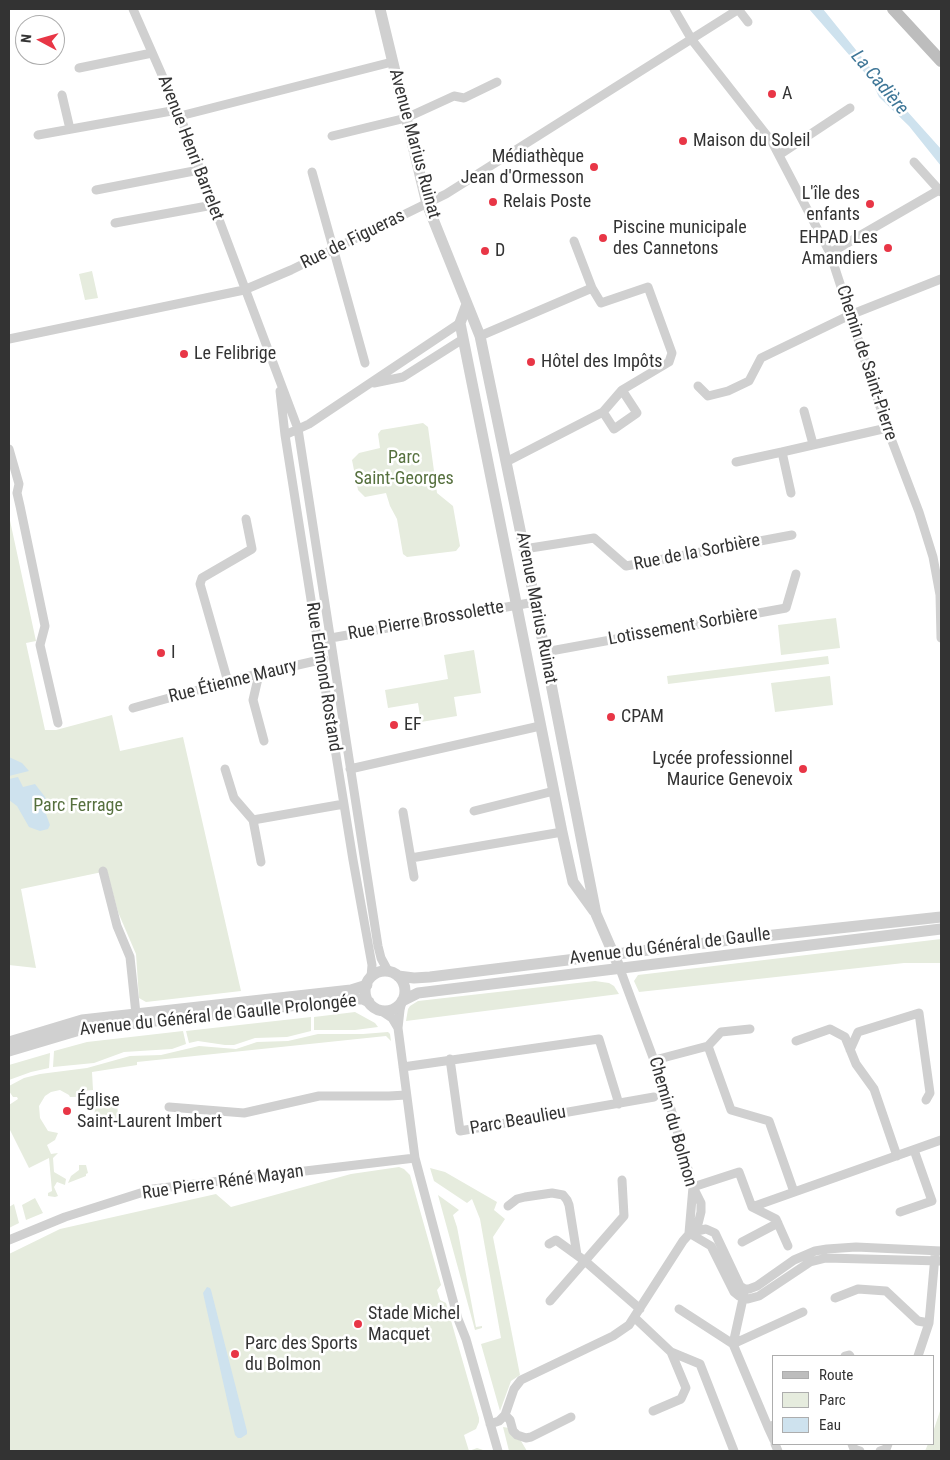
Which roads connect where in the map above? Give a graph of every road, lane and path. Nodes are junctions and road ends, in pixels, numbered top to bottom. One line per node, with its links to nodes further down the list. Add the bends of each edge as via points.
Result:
1 (133, 9): 8 (street, Avenue Henri Barrelet)
2 (380, 9): 10 (street, Avenue Marius Ruinat)
3 (676, 9): 7 (street, Chemin de Saint-Pierre)
4 (739, 9): 6 (street); 7 (street, Rue de Figueras)
5 (893, 9): 9 (main road)
6 (748, 22)
7 (692, 40): 20 (street, Chemin de Saint-Pierre); 26 (street, Rue de Figueras)
8 (152, 53): 11 (street); 15 (street, Avenue Henri Barrelet)
9 (941, 61)
10 (392, 62): 15 (street); 16 (street, Avenue Marius Ruinat)
11 (79, 68)
12 (497, 82): 16 (street, via 464,98 454,96)
13 (62, 95): 17 (street)
14 (850, 108): 20 (street)
15 (178, 113): 17 (street); 22 (street, Avenue Henri Barrelet)
16 (406, 118): 19 (street); 26 (street, Avenue Marius Ruinat)
17 (70, 130): 18 (street)
18 (38, 135)
19 (332, 136)
20 (779, 155): 31 (street, Chemin de Saint-Pierre)
21 (914, 162): 25 (street)
22 (199, 170): 24 (street); 27 (street, Avenue Henri Barrelet)
23 (312, 172): 30 (street)
24 (96, 190)
25 (940, 191): 31 (street)
26 (426, 204): 30 (street, Rue de Figueras); 35 (street, Avenue Marius Ruinat)
27 (212, 205): 28 (street); 34 (street, Avenue Henri Barrelet)
28 (116, 223)
29 (574, 241): 33 (street)
30 (334, 249): 34 (street, Rue de Figueras); 41 (street)
31 (830, 253): 36 (street, Chemin de Saint-Pierre)
32 (941, 279): 36 (street)
33 (592, 288): 38 (street); 45 (street, via 601,303 648,287 672,352 669,362)
34 (244, 290): 39 (street, Rue de Figueras); 42 (street, Rue Edmond Rostand)
35 (468, 304): 37 (street); 38 (street, Avenue Marius Ruinat)
36 (850, 316): 44 (street, via 761,358 749,381 728,391 708,396); 48 (street, Chemin de Saint-Pierre)
37 (460, 323): 40 (street, Avenue Marius Ruinat); 43 (street)
38 (480, 336): 54 (street, Avenue Marius Ruinat)
39 (9, 339)
40 (463, 339): 43 (street, via 403,377); 63 (street, Avenue Marius Ruinat)
41 (365, 363)
42 (278, 376): 49 (street, Rue Edmond Rostand); 50 (street, Rue Edmond Rostand)
43 (369, 384): 49 (street)
44 (698, 386)
45 (622, 390): 47 (street); 47 (street, via 637,413 614,429)
46 (804, 411): 51 (street)
47 (603, 412): 54 (street)
48 (886, 428): 51 (street); 65 (street, Chemin de Saint-Pierre, via 933,557 940,595)
49 (298, 429): 50 (street); 64 (street, Rue Edmond Rostand)
50 (285, 435): 66 (street, Rue Edmond Rostand)
51 (813, 444): 53 (street)
52 (9, 449): 57 (street, via 19,484)
53 (782, 452): 55 (street); 56 (street)
54 (506, 462): 60 (street, Avenue Marius Ruinat)
55 (736, 462)
56 (791, 493)
57 (13, 495): 73 (street, via 45,626 40,645)
58 (246, 519): 71 (street, via 252,549 202,578 200,584)
59 (792, 535): 60 (street, Rue de la Sorbière, via 626,566 594,538)
60 (524, 549): 62 (street, Avenue Marius Ruinat)
61 (796, 574): 67 (street, Lotissement Sorbière, via 786,608)
62 (536, 602): 63 (street, Rue Pierre Brossolette); 67 (street, Avenue Marius Ruinat)
63 (517, 605): 64 (street, Rue Pierre Brossolette); 74 (street, Avenue Marius Ruinat)
64 (330, 638): 66 (street, Rue Pierre Brossolette); 68 (street, Rue Edmond Rostand)
65 (941, 638)
66 (317, 640): 69 (street, Rue Edmond Rostand)
67 (545, 652): 88 (street, Avenue Marius Ruinat)
68 (333, 657): 69 (street, Rue Étienne Maury); 77 (street, Rue Edmond Rostand)
69 (321, 660): 70 (street, Rue Étienne Maury); 79 (street, Rue Edmond Rostand)
70 (259, 674): 71 (street, Rue Étienne Maury); 75 (street, via 253,700)
71 (228, 682): 72 (street, Rue Étienne Maury)
72 (133, 708)
73 (58, 723)
74 (540, 726): 77 (street); 78 (street, Avenue Marius Ruinat)
75 (264, 741)
76 (225, 769): 82 (street, via 234,798)
77 (350, 769): 93 (street, Rue Edmond Rostand, via 378,946 381,958)
78 (554, 791): 80 (street); 83 (street, Avenue Marius Ruinat)
79 (344, 804): 82 (street); 94 (street, Rue Edmond Rostand, via 372,965)
80 (474, 811)
81 (403, 812): 84 (street)
82 (253, 820): 85 (street)
83 (562, 832): 84 (street); 88 (street, Avenue Marius Ruinat, via 573,882)
84 (411, 858): 87 (street)
85 (261, 862)
86 (103, 872): 98 (street, via 117,926 130,957)
87 (414, 877)
88 (596, 914): 91 (street, Avenue Marius Ruinat)
89 (940, 916): 91 (street, Avenue du Général de Gaulle)
90 (941, 929): 92 (street, Avenue du Général de Gaulle)
91 (613, 954): 92 (street, Avenue Marius Ruinat); 93 (street, Avenue du Général de Gaulle, via 430,977 414,978)
92 (620, 969): 95 (street, Avenue du Général de Gaulle, via 418,993); 107 (street, Chemin du Bolmon)
93 (393, 973): 94 (street, via 377,973); 95 (street, via 404,985)
94 (369, 981): 96 (street); 98 (street, Avenue du Général de Gaulle Prolongée, via 351,990)
95 (402, 1001): 97 (street, via 394,1008); 99 (street)
96 (369, 1002): 97 (street); 105 (street, Avenue du Général de Gaulle Prolongée, via 352,999 83,1029)
97 (380, 1010): 99 (street, via 392,1018)
98 (136, 1014): 102 (street, Avenue du Général de Gaulle Prolongée, via 82,1020)
99 (398, 1028): 108 (street)
100 (750, 1029): 103 (street, via 721,1032)
101 (796, 1040): 104 (street, via 830,1029 845,1037)
102 (9, 1042)
103 (708, 1046): 107 (street); 120 (street, via 731,1110 769,1121)
104 (850, 1050): 111 (street, via 858,1032 919,1013 930,1093); 116 (street, via 874,1089)
105 (9, 1051)
106 (450, 1059): 108 (street); 112 (street, via 599,1039); 112 (street, Parc Beaulieu, via 460,1130)
107 (655, 1060): 119 (street, Chemin du Bolmon)
108 (403, 1067): 109 (street)
109 (406, 1095): 113 (street, via 318,1096 244,1113); 117 (street)
110 (654, 1097): 112 (street, Parc Beaulieu)
111 (926, 1100)
112 (618, 1104)
113 (169, 1107)
114 (941, 1140): 115 (street)
115 (914, 1150): 116 (street); 124 (street, via 932,1200)
116 (897, 1156): 120 (street)
117 (415, 1158): 128 (street, Rue Pierre Réné Mayan, via 153,1189 65,1217); 149 (street)
118 (622, 1180): 134 (street, via 624,1216)
119 (694, 1187): 121 (street); 123 (street, via 739,1172); 127 (street, Chemin du Bolmon)
120 (794, 1192): 123 (street)
121 (701, 1203): 126 (street); 127 (street, via 698,1224)
122 (508, 1206): 132 (street, via 525,1197 552,1193 563,1195 569,1205)
123 (752, 1206): 125 (street)
124 (900, 1212)
125 (778, 1223): 129 (street); 131 (street)
126 (712, 1231): 127 (street, via 702,1229); 135 (street)
127 (690, 1233): 135 (street, via 711,1246 734,1292); 138 (street, Chemin du Bolmon)
128 (9, 1240)
129 (742, 1242)
130 (549, 1244): 132 (street, via 556,1240)
131 (788, 1246)
132 (576, 1254): 134 (street)
133 (938, 1256): 135 (street, via 826,1258 810,1262 754,1299); 142 (street)
134 (585, 1261): 137 (street); 138 (street)
135 (744, 1293): 143 (street)
136 (835, 1298): 142 (street, via 858,1289 886,1291 918,1321)
137 (550, 1301)
138 (640, 1309): 141 (street, Chemin du Bolmon)
139 (679, 1309): 143 (street)
140 (803, 1312): 143 (street)
141 (635, 1318): 144 (street); 147 (street, Chemin du Bolmon, via 613,1336 521,1380 514,1389)
142 (929, 1322): 145 (street)
143 (733, 1344): 150 (street)
144 (671, 1352): 146 (street, via 686,1388 681,1399); 152 (street, via 700,1364)
145 (918, 1355)
146 (653, 1411)
147 (505, 1414): 148 (street, via 517,1435 526,1438); 149 (street)
148 (571, 1417)
149 (490, 1424): 151 (street)
150 (771, 1426)
151 (498, 1451)
152 (734, 1451)

